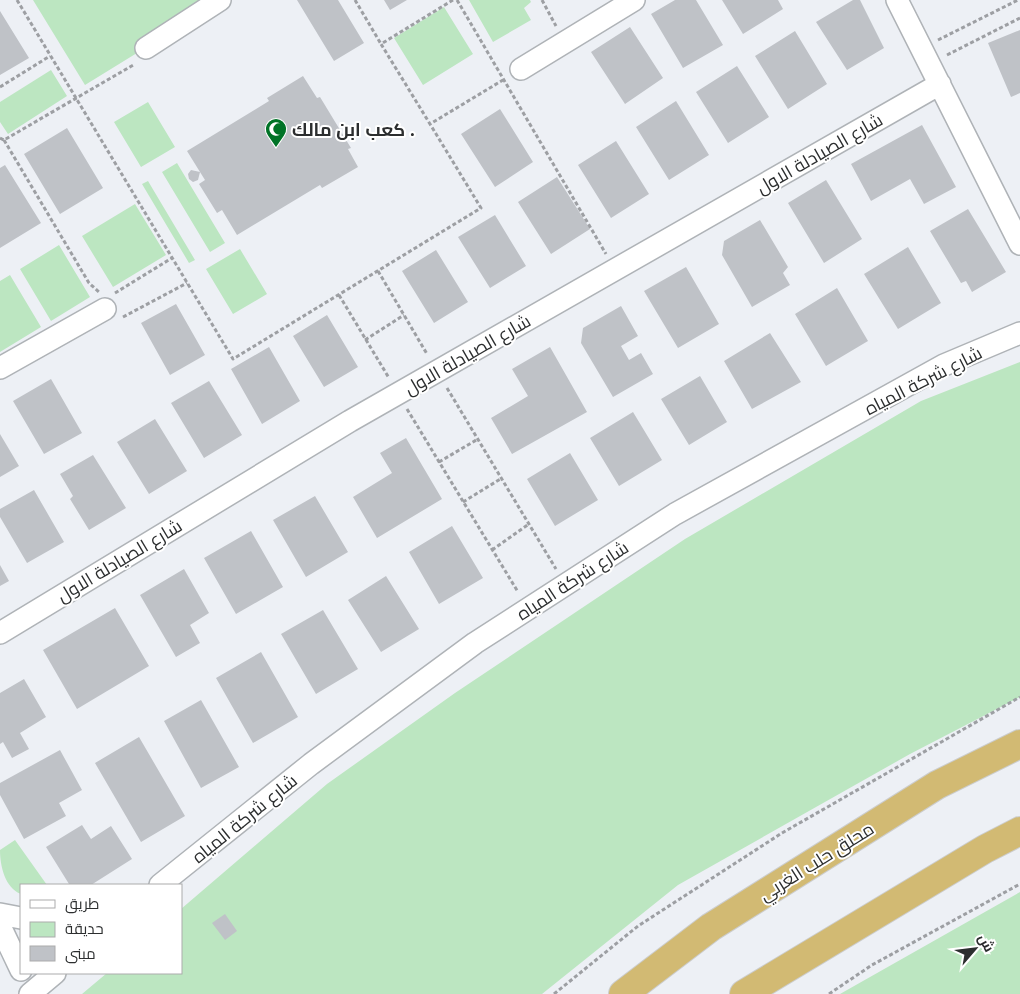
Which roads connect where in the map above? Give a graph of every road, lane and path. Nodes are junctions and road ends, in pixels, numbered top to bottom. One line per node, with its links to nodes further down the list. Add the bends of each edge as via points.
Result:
1 (17, 0): 14 (path)
2 (220, 0): 13 (street)
3 (355, 0): 12 (path)
4 (453, 0): 12 (path)
5 (457, 0): 17 (path)
6 (542, 0): 11 (path)
7 (634, 0): 11 (street)
8 (897, 0): 15 (street)
9 (1018, 0): 15 (path)
10 (1020, 18): 15 (path)
11 (565, 42): 16 (street)
12 (381, 44): 21 (path)
13 (146, 48)
14 (50, 56): 19 (path); 20 (path)
15 (925, 56): 18 (street)
16 (521, 69): 17 (path)
17 (503, 80): 21 (path); 25 (path)
18 (940, 84): 23 (street); 25 (street, شارع الصيادلة الاول)
19 (0, 86)
20 (77, 100): 22 (path); 24 (path)
21 (430, 124): 26 (path, via 481,208)
22 (2, 139): 29 (path, via 89,284)
23 (1020, 244)
24 (172, 258): 27 (path); 29 (path)
25 (616, 269): 34 (street, شارع الصيادلة الاول)
26 (378, 271): 28 (path); 30 (path)
27 (187, 283): 28 (path, via 233,359); 29 (path, via 125,318)
28 (339, 295): 32 (path)
29 (105, 304): 33 (street)
30 (404, 315): 32 (path); 34 (path)
31 (1020, 333): 42 (street, شارع شركة المياه, via 944,365 675,514)
32 (366, 340): 35 (path)
33 (0, 368)
34 (437, 371): 35 (street, شارع الصيادلة الاول); 36 (path)
35 (398, 393): 37 (path); 44 (street, شارع الصيادلة الاول)
36 (478, 439): 37 (path); 38 (path)
37 (439, 462): 39 (path)
38 (502, 478): 39 (path); 40 (path)
39 (463, 502): 41 (path)
40 (529, 524): 41 (path); 42 (path)
41 (492, 550): 43 (path)
42 (566, 584): 43 (street, شارع شركة المياه)
43 (528, 609): 48 (street, شارع شركة المياه, via 475,643 319,759)
44 (0, 633)
45 (1020, 698): 57 (path, via 774,838 638,926)
46 (1020, 744): 58 (highway, محلق حلب الغربي, via 937,784 711,927)
47 (1020, 831): 59 (highway)
48 (161, 884)
49 (1020, 884): 60 (path, via 872,965)
50 (0, 914): 51 (street)
51 (20, 918)
52 (0, 926): 53 (street)
53 (20, 967)
54 (23, 974): 56 (street)
55 (54, 974): 56 (street)
56 (31, 993)
57 (554, 994)
58 (623, 994)
59 (744, 994)
60 (829, 994)

